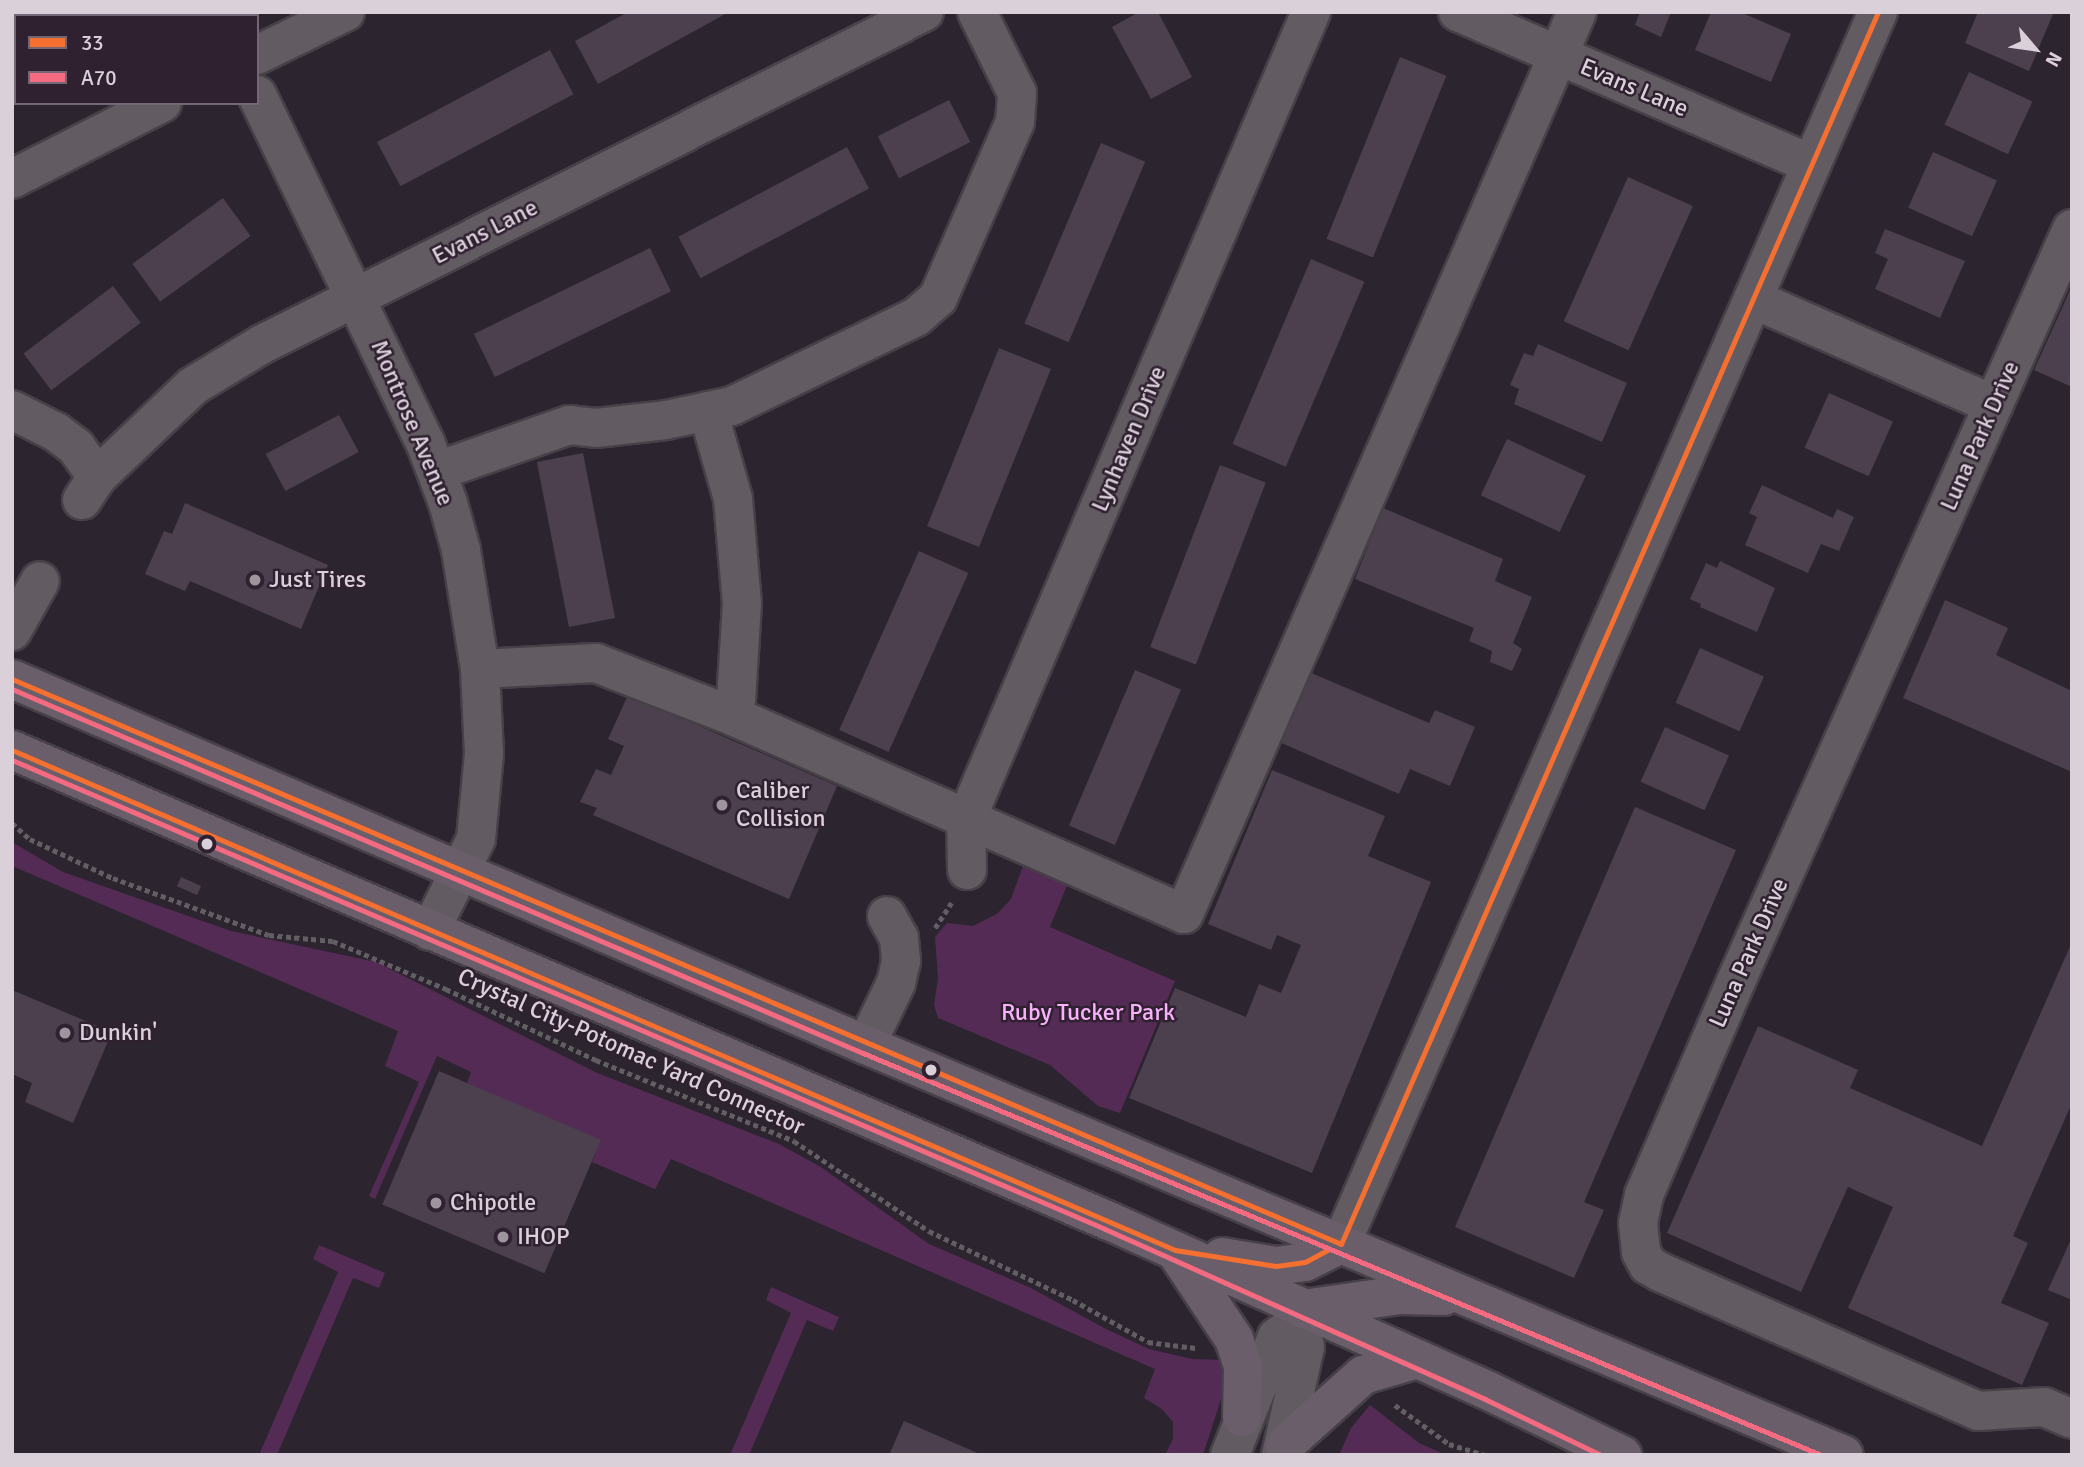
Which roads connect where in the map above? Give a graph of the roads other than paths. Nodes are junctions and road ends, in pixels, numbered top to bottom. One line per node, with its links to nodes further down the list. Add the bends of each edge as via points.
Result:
1 (345, 12): 8 (street)
2 (924, 12): 15 (street, Evans Lane)
3 (977, 12): 19 (street, via 1012,77 1017,93 1015,122 938,298 916,317 788,382 732,407)
4 (1311, 12): 27 (street, Lynhaven Drive)
5 (1458, 12): 9 (street, Evans Lane)
6 (1577, 12): 9 (street)
7 (1878, 12): 12 (street)
8 (259, 54)
9 (1559, 55): 12 (street, Evans Lane); 27 (street, via 1184,914)
10 (259, 98): 15 (street, Montrose Avenue)
11 (158, 105): 13 (street)
12 (1811, 164): 16 (street)
13 (12, 179)
14 (2072, 229): 17 (street, Luna Park Drive)
15 (358, 297): 18 (street, Evans Lane, via 259,346 193,386 89,489 76,447); 20 (street, Montrose Avenue)
16 (1753, 299): 17 (street); 34 (street)
17 (1994, 405): 42 (street, Luna Park Drive, via 1737,979 1644,1195 1638,1223 1641,1252 1648,1265 1660,1272 1978,1412 2044,1407)
18 (12, 410)
19 (708, 411): 20 (street, via 596,428 569,425); 25 (street, via 733,499 742,603)
20 (437, 471): 23 (street, Montrose Avenue, via 461,550)
21 (40, 581): 22 (street)
22 (12, 631)
23 (480, 669): 25 (street, via 596,663); 29 (street, Montrose Avenue, via 484,754 476,839)
24 (12, 679): 29 (highway)
25 (735, 717): 27 (street)
26 (12, 750): 31 (highway)
27 (966, 820): 28 (street, Lynhaven Drive)
28 (967, 870)
29 (462, 872): 31 (street, Montrose Avenue); 32 (highway)
30 (887, 916): 32 (street, via 899,938 901,961 896,983)
31 (430, 931): 35 (highway)
32 (866, 1045): 33 (highway)
33 (1302, 1244): 34 (highway); 35 (highway, via 1276,1266); 38 (highway)
34 (1341, 1244): 36 (highway); 37 (highway)
35 (1175, 1250): 38 (highway); 41 (highway, via 1234,1339 1242,1366)
36 (1470, 1297): 37 (highway, via 1400,1295); 46 (highway)
37 (1356, 1300): 38 (highway); 39 (highway)
38 (1301, 1316): 39 (highway); 41 (street, via 1278,1337); 43 (street, via 1305,1347)
39 (1383, 1344): 40 (highway)
40 (1418, 1359): 43 (highway, via 1363,1375); 45 (highway)
41 (1242, 1417): 44 (street)
42 (2072, 1419)
43 (1283, 1450)
44 (1230, 1455)
45 (1622, 1455)
46 (1844, 1455)

